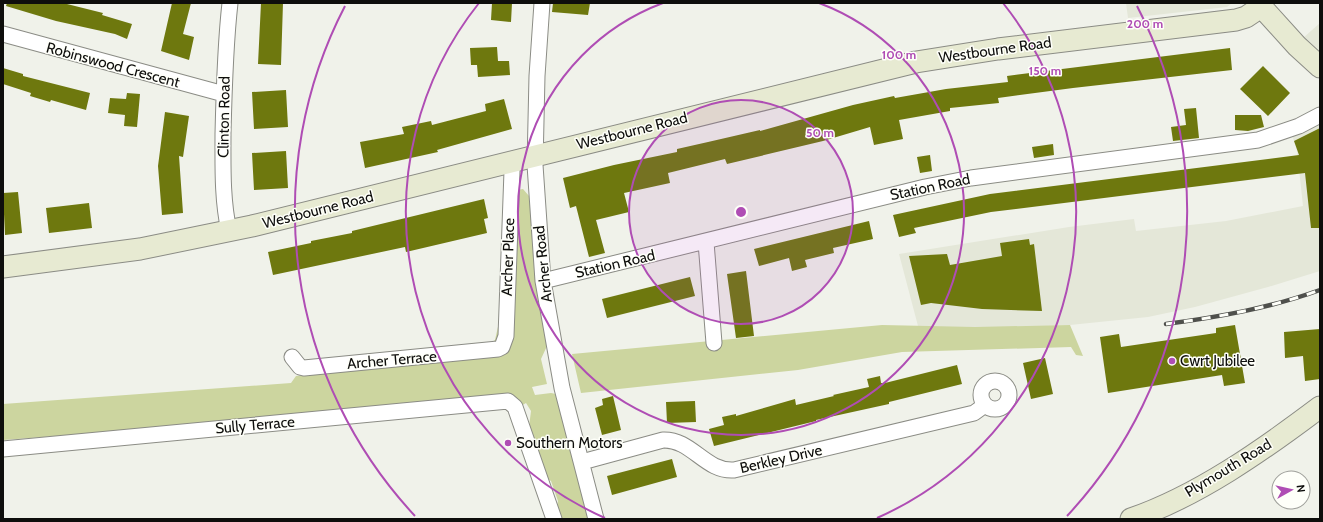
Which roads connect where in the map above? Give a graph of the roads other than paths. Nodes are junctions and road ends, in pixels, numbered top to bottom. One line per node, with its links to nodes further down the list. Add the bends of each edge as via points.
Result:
1 (230, 3): 6 (street, Clinton Road)
2 (542, 3): 8 (street, Archer Road, via 537,76)
3 (1260, 5): 5 (street); 8 (street, Westbourne Road, via 1246,17 1236,20 998,49 916,62)
4 (3, 34): 6 (street, Robinswood Crescent)
5 (1320, 67)
6 (224, 94): 10 (street, Clinton Road, via 224,201)
7 (1320, 115): 11 (street, Station Road, via 1299,126 1258,140 971,178 925,187)
8 (536, 155): 9 (street, Westbourne Road); 13 (street, Archer Road)
9 (510, 162): 10 (street, Westbourne Road); 15 (street, Archer Place, via 512,171 506,336)
10 (229, 231): 12 (street, Westbourne Road, via 140,249)
11 (706, 242): 13 (street, Station Road); 14 (street)
12 (3, 267)
13 (543, 281): 20 (street, Archer Road, via 562,388)
14 (714, 343)
15 (498, 350): 16 (street, Archer Terrace, via 304,368 300,368)
16 (292, 358)
17 (985, 405): 20 (street, Berkley Drive, via 974,413 734,470 717,469 687,447 672,440)
18 (1320, 407): 23 (street, Plymouth Road, via 1248,459 1188,493)
19 (3, 449): 21 (street, Sully Terrace, via 508,401 515,407)
20 (582, 462): 22 (street, Archer Road)
21 (554, 519)
22 (596, 519)
23 (1131, 519)

